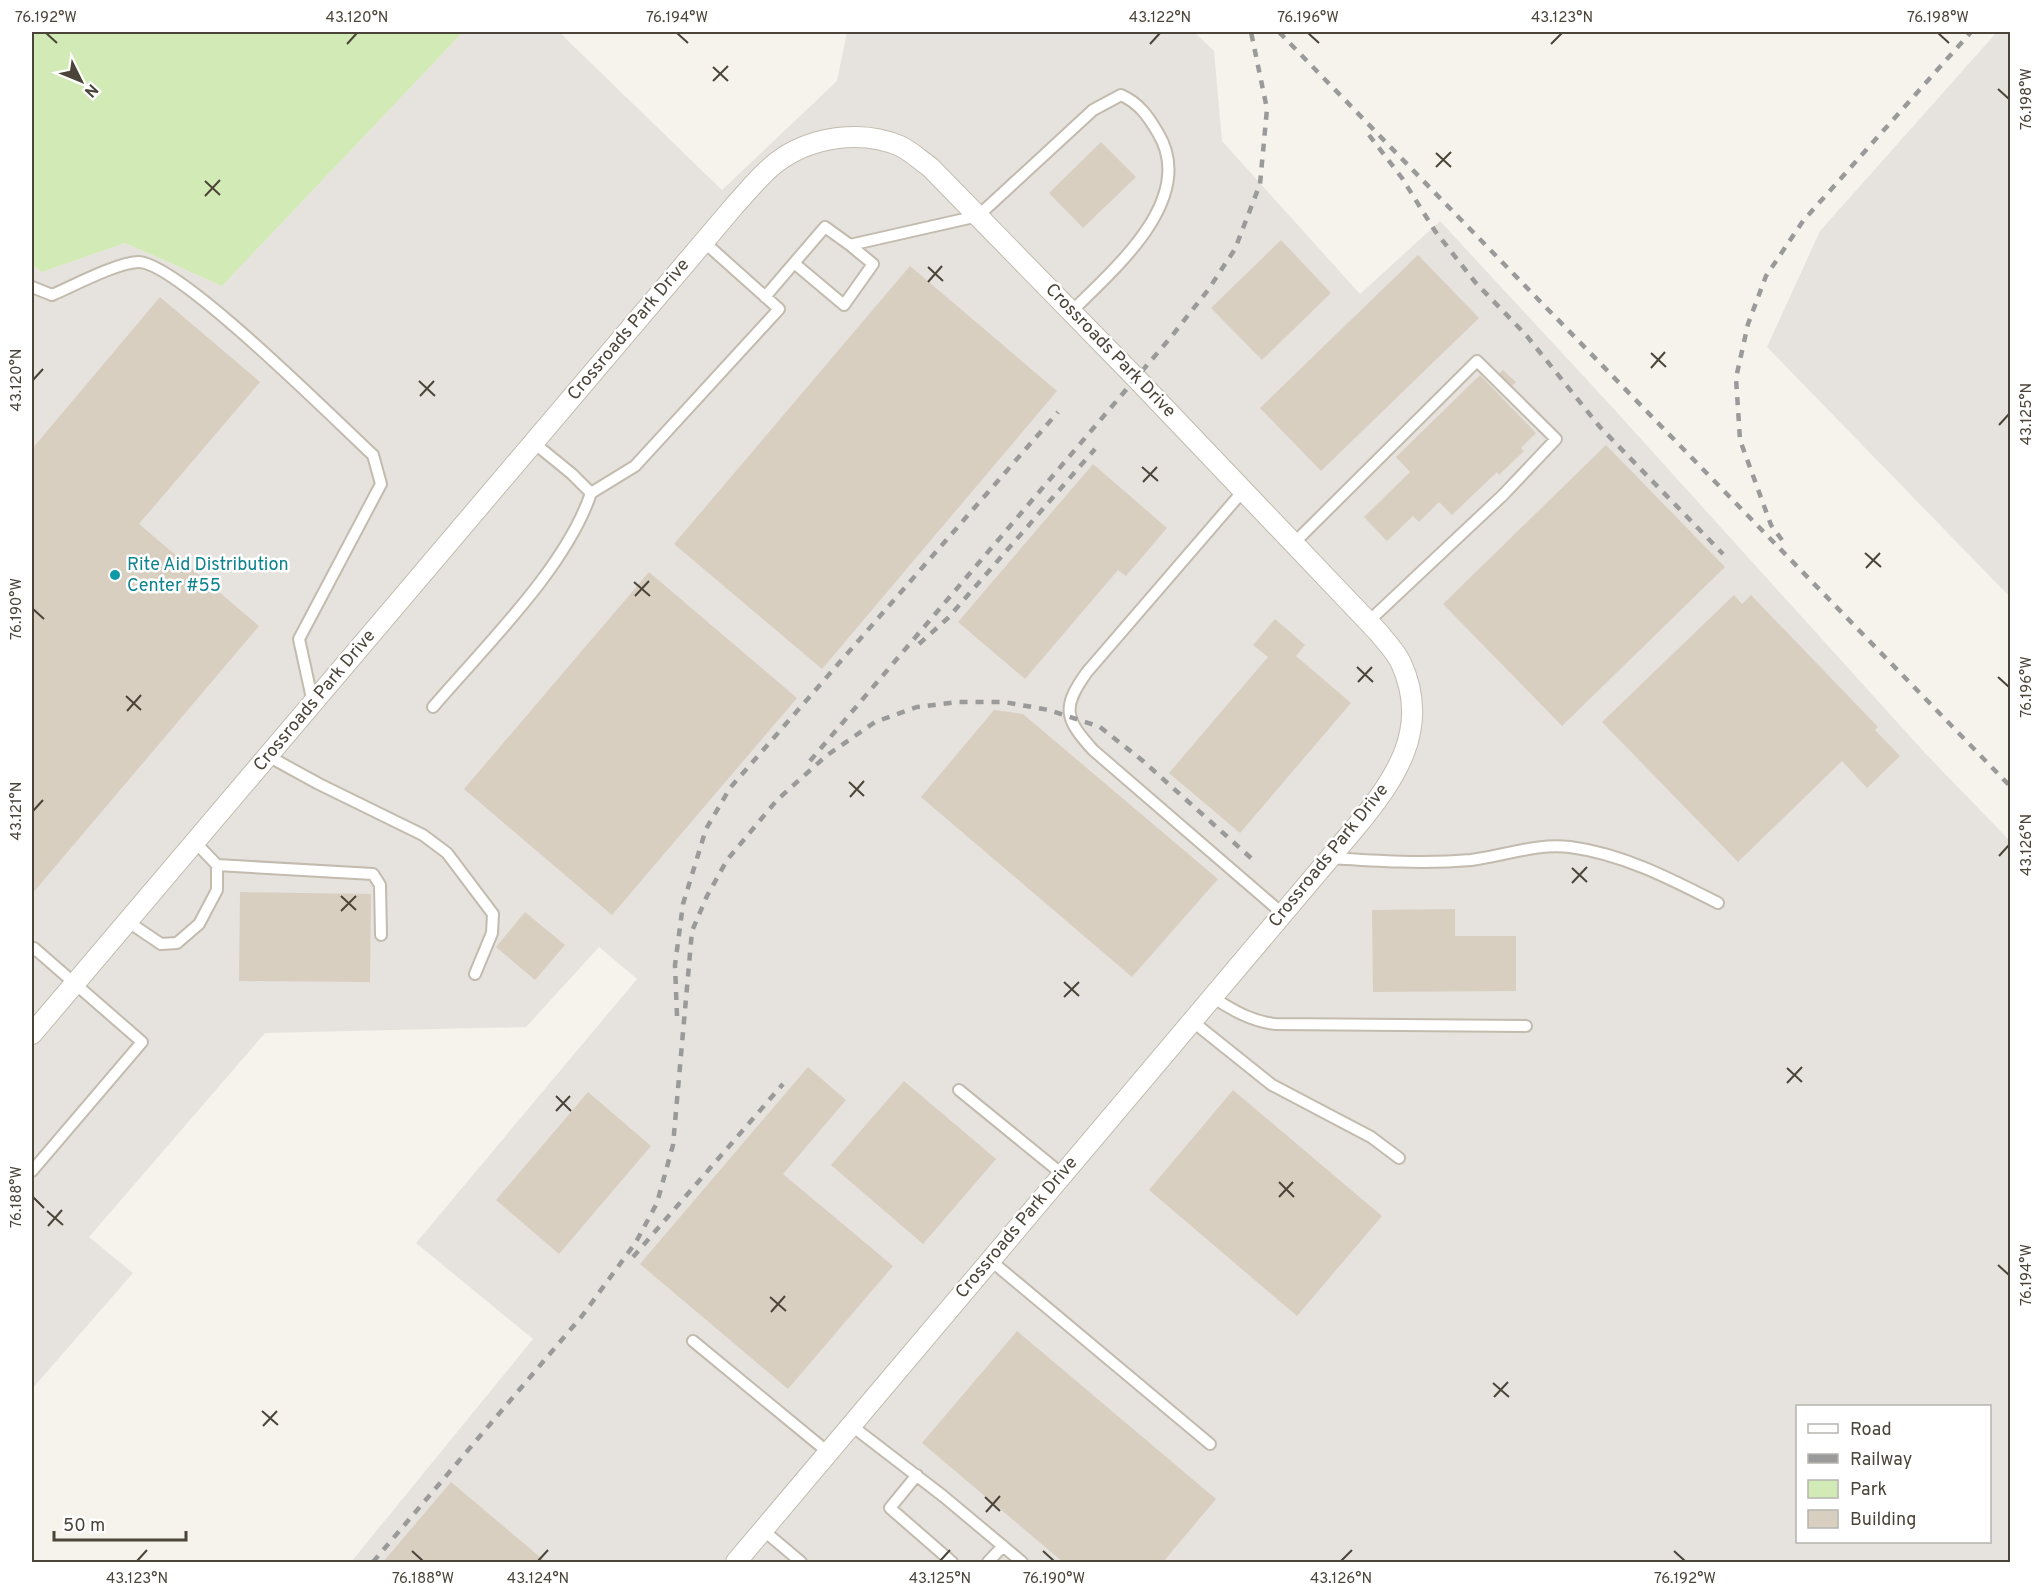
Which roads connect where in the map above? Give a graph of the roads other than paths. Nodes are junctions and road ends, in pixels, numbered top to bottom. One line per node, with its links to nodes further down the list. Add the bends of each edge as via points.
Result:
1 (978, 216): 2 (street, Crossroads Park Drive, via 930,167 901,147 879,139 834,138 802,146 775,163); 3 (lane); 7 (street, Crossroads Park Drive); 7 (lane, via 1093,110 1121,95 1135,101 1163,140 1170,174 1162,204 1120,263)
2 (704, 242): 6 (lane); 8 (street, Crossroads Park Drive)
3 (850, 245): 4 (lane, via 825,227); 4 (lane, via 873,264 844,305)
4 (794, 263): 6 (lane)
5 (32, 287): 13 (lane, via 52,295 137,262 157,267 198,294 374,455 381,484 299,639)
6 (765, 297): 10 (lane, via 779,309 764,327 635,466)
7 (1071, 312): 9 (street, Crossroads Park Drive)
8 (534, 443): 10 (lane); 13 (street, Crossroads Park Drive)
9 (1243, 490): 11 (street, Crossroads Park Drive); 20 (lane, via 1087,672 1075,688 1068,716 1093,750)
10 (591, 493): 14 (lane, via 554,565)
11 (1294, 543): 12 (street, Crossroads Park Drive); 12 (lane, via 1477,361 1556,439 1496,502)
12 (1369, 621): 17 (street, Crossroads Park Drive, via 1400,662 1411,692 1412,722 1405,751 1388,787)
13 (313, 703): 15 (street, Crossroads Park Drive)
14 (433, 707)
15 (268, 756): 16 (street, Crossroads Park Drive); 24 (lane, via 423,835 447,853 493,914 492,933)
16 (195, 842): 18 (lane); 21 (street, Crossroads Park Drive)
17 (1330, 858): 19 (lane, via 1401,862 1473,860 1515,850 1567,847 1609,854); 20 (street, Crossroads Park Drive)
18 (217, 865): 21 (lane, via 217,890 199,924 177,943 161,944); 22 (lane, via 373,874 381,885)
19 (1718, 903)
20 (1283, 914): 26 (street, Crossroads Park Drive)
21 (127, 921): 25 (street, Crossroads Park Drive)
22 (381, 935)
23 (32, 951): 25 (lane, via 34,948)
24 (475, 974)
25 (75, 984): 29 (street, Crossroads Park Drive); 32 (lane, via 142,1042)
26 (1212, 997): 27 (street, Crossroads Park Drive); 28 (lane, via 1257,1022 1275,1024)
27 (1192, 1021): 31 (lane, via 1272,1085 1371,1137); 33 (street, Crossroads Park Drive)
28 (1526, 1026)
29 (32, 1034)
30 (959, 1089): 33 (lane)
31 (1399, 1158)
32 (32, 1171)
33 (1062, 1174): 34 (street, Crossroads Park Drive)
34 (990, 1260): 36 (street, Crossroads Park Drive); 37 (lane)
35 (693, 1341): 38 (lane)
36 (852, 1426): 38 (street, Crossroads Park Drive); 39 (lane)
37 (1210, 1444)
38 (829, 1453): 40 (street, Crossroads Park Drive)
39 (917, 1475): 41 (lane); 44 (lane, via 890,1508)
40 (763, 1530): 42 (street, Crossroads Park Drive); 43 (lane)
41 (1003, 1546): 45 (lane); 46 (lane)
42 (736, 1563)
43 (801, 1563)
44 (952, 1563)
45 (988, 1563)
46 (1022, 1563)

